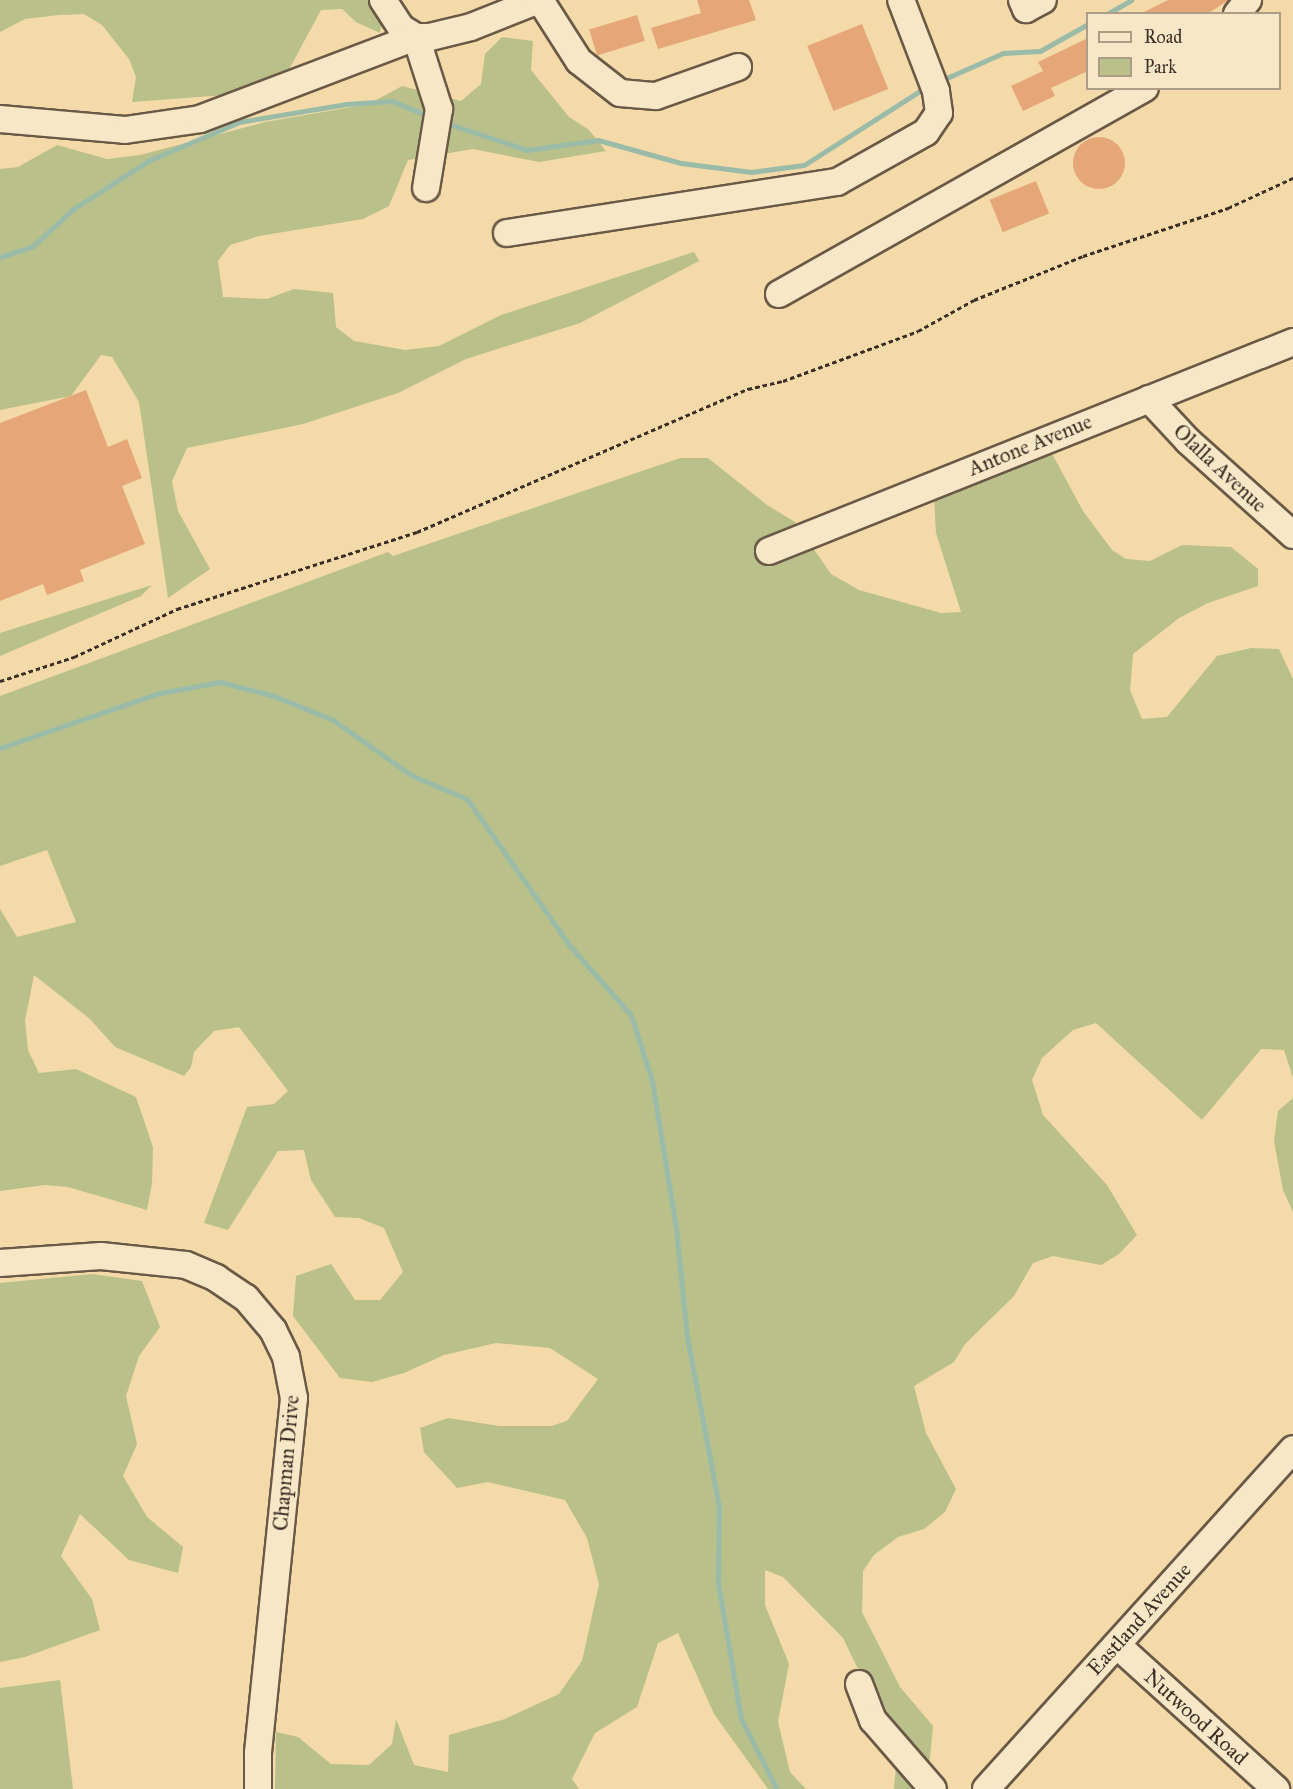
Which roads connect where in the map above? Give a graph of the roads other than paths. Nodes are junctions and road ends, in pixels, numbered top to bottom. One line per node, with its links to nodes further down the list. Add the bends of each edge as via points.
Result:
1 (383, 0): 8 (street, via 395,21)
2 (539, 0): 8 (street, via 444,35); 9 (street, via 579,61 620,93 656,96)
3 (901, 0): 13 (street, via 936,91 939,113 926,132 837,182)
4 (1022, 0): 5 (street, via 1026,9)
5 (1043, 0)
6 (1248, 0): 7 (street)
7 (1239, 12)
8 (416, 37): 11 (street, via 200,119 125,130); 12 (street, via 438,118)
9 (738, 68)
10 (1141, 90): 14 (street)
11 (0, 119)
12 (426, 189)
13 (507, 233)
14 (779, 294)
15 (1293, 342): 16 (street, Antone Avenue)
16 (1149, 399): 17 (street, Olalla Avenue, via 1188,441); 18 (street, Antone Avenue)
17 (1293, 535)
18 (769, 551)
19 (0, 1263): 23 (street, Chapman Drive, via 101,1256 186,1265 216,1278 246,1298 273,1330 286,1357 293,1408 258,1753)
20 (1293, 1449): 21 (street, Eastland Avenue)
21 (1117, 1645): 25 (street, Eastland Avenue); 26 (street, Nutwood Road)
22 (859, 1684): 24 (street, via 873,1720)
23 (258, 1789)
24 (933, 1789)
25 (986, 1789)
26 (1276, 1789)

